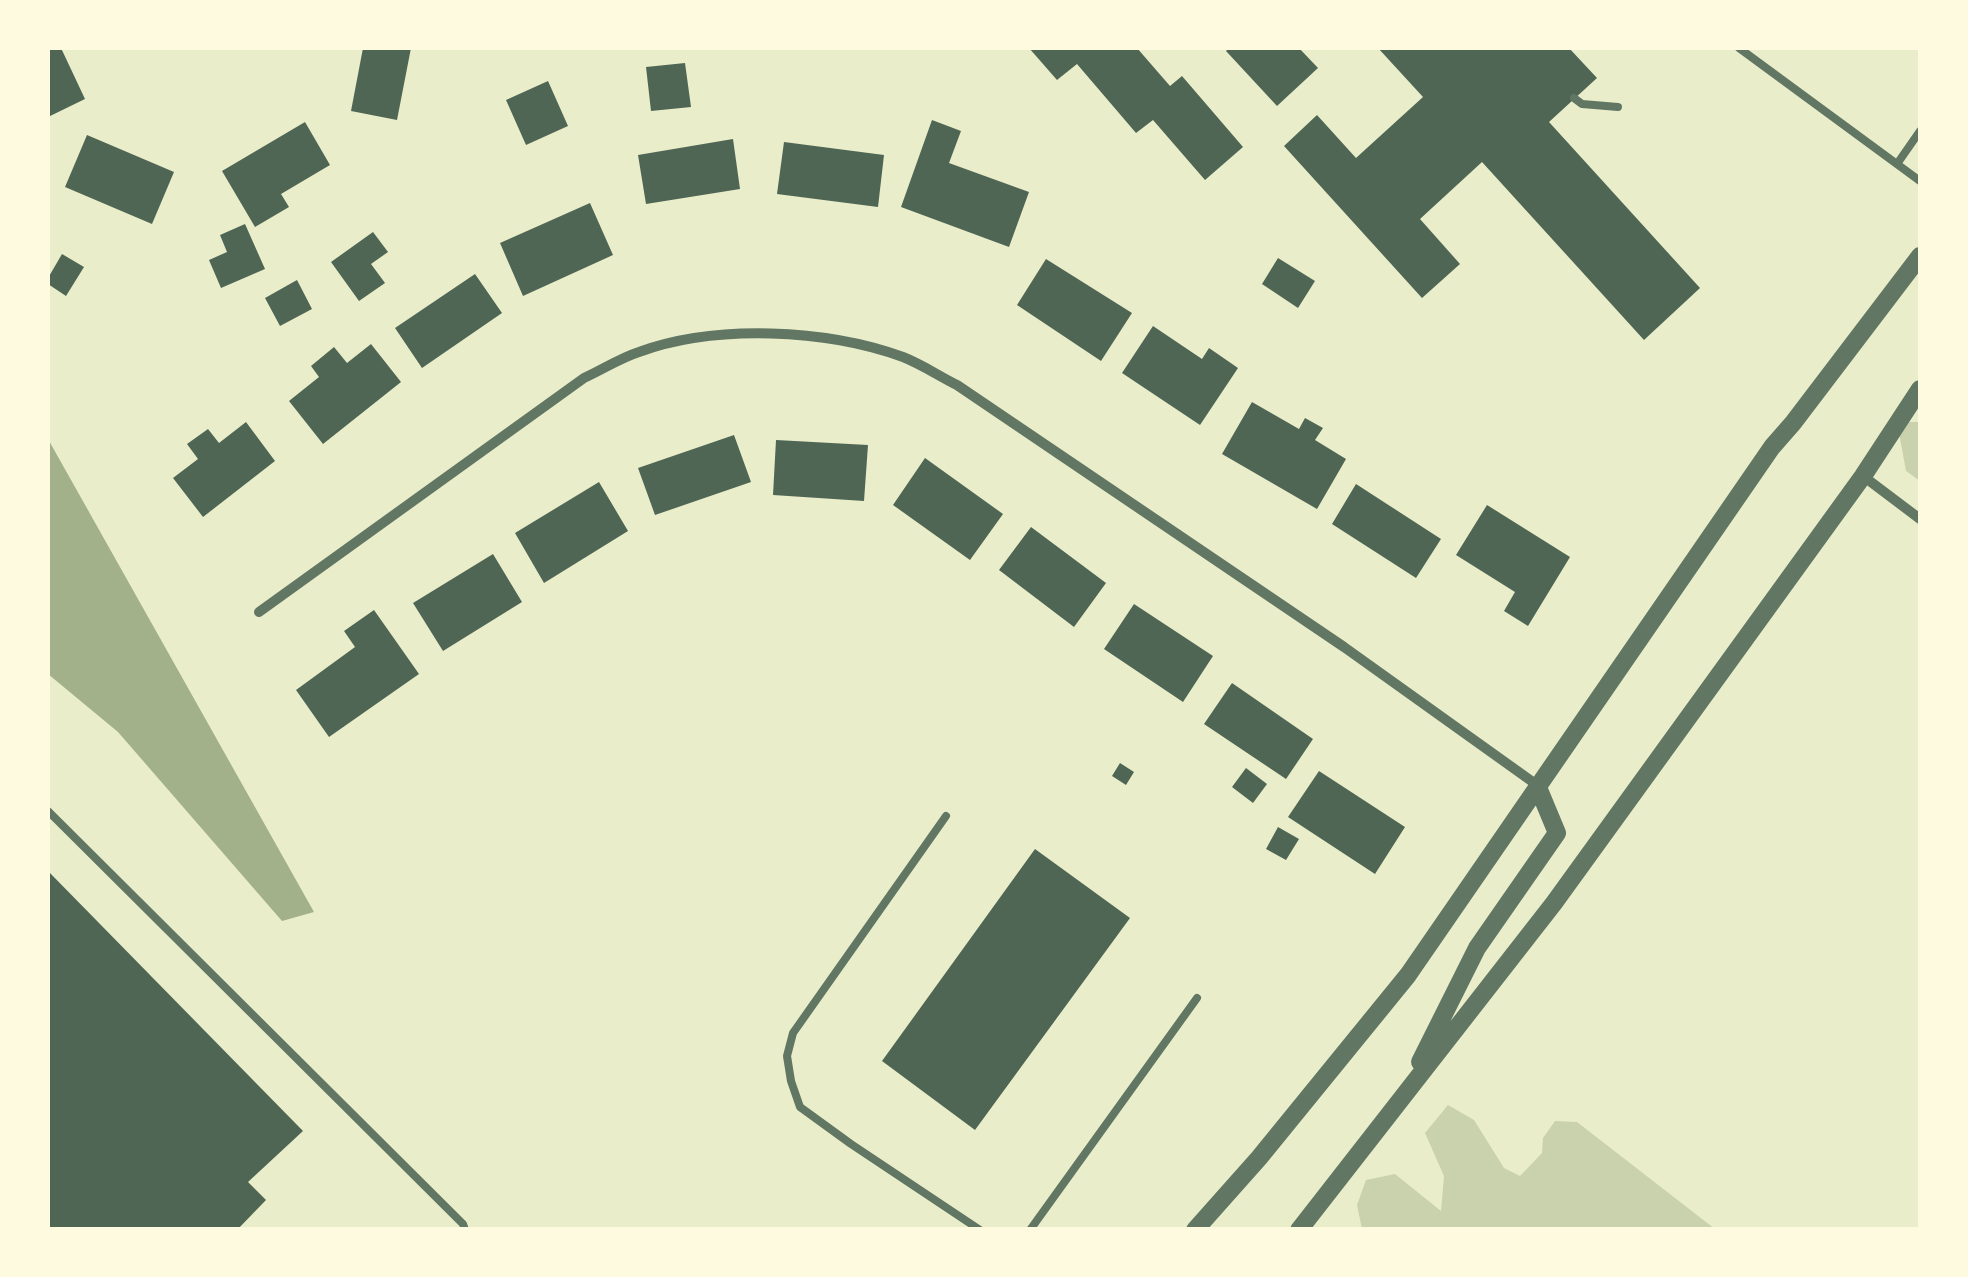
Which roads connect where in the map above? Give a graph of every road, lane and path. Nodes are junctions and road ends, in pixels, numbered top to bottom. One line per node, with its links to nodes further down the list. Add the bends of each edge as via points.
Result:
1 (1738, 48): 5 (lane)
2 (1574, 98): 3 (lane)
3 (1618, 107)
4 (1920, 132): 5 (lane)
5 (1898, 164): 6 (lane)
6 (1920, 181)
7 (1920, 256): 12 (street, via 1772,446)
8 (1920, 389): 9 (street)
9 (1863, 476): 10 (street); 16 (street, via 1554,903)
10 (1920, 520)
11 (259, 612): 12 (street, via 584,378 639,352 744,333 850,342 904,358 957,385)
12 (1537, 785): 16 (street, via 1557,834 1477,948); 20 (street, via 1408,974)
13 (48, 812): 17 (lane)
14 (946, 816): 18 (lane, via 793,1033 787,1056 800,1106)
15 (1197, 998): 19 (lane)
16 (1404, 1095): 21 (street); 22 (street)
17 (462, 1228)
18 (980, 1230)
19 (1030, 1230)
20 (1195, 1230)
21 (1287, 1230)
22 (1299, 1230)

